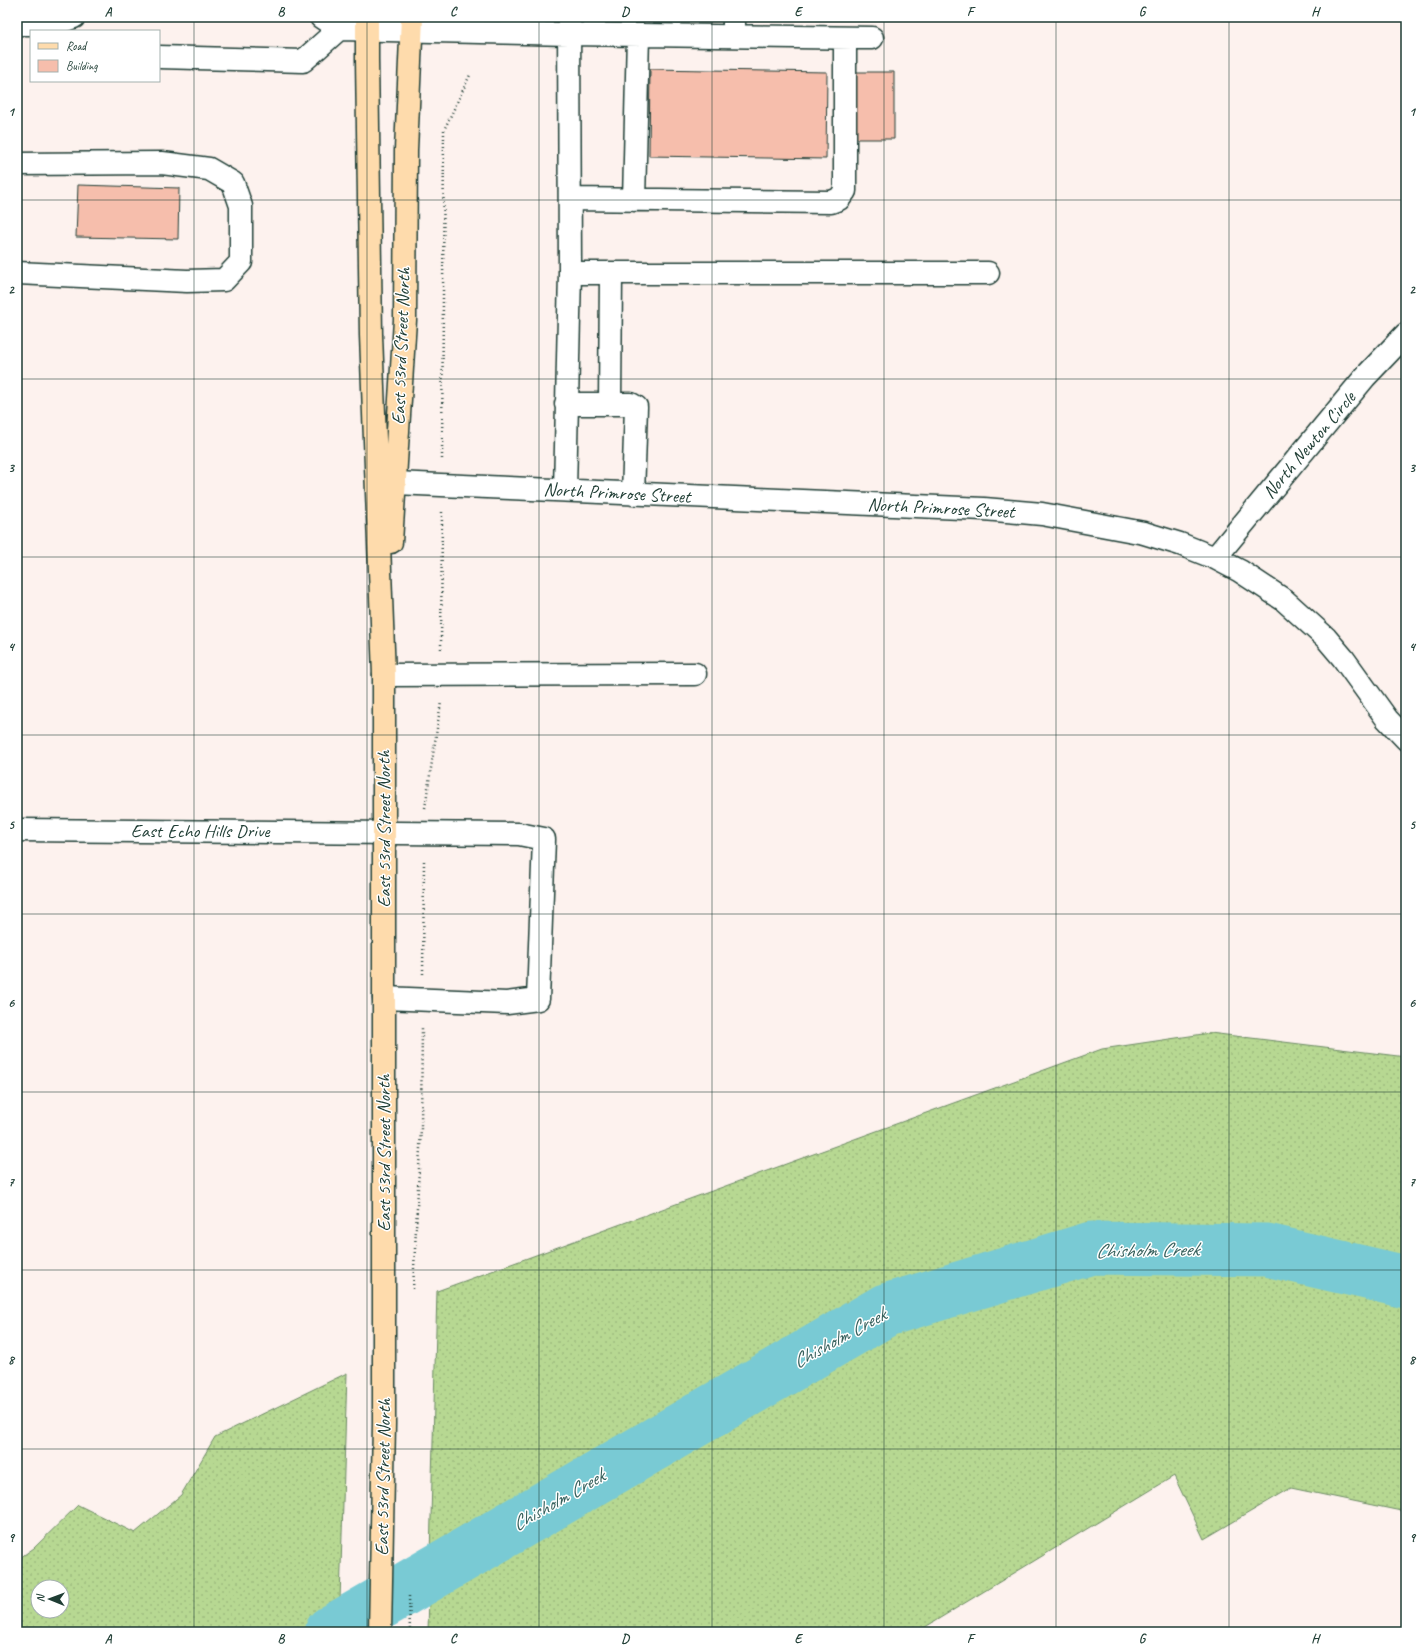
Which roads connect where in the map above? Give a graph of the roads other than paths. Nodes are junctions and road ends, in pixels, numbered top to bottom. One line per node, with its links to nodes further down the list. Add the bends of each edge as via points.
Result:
1 (330, 23): 2 (street); 11 (street, via 303,61)
2 (368, 23): 5 (street); 26 (main road, East 53rd Street North, via 371,335)
3 (17, 24): 4 (street)
4 (65, 24)
5 (411, 24): 6 (street); 22 (main road, East 53rd Street North, via 406,150 405,320)
6 (570, 26): 8 (street); 13 (street)
7 (734, 27): 8 (street); 9 (street)
8 (638, 35): 14 (street)
9 (845, 38): 10 (street); 14 (street, via 845,191 838,199 830,202)
10 (872, 38)
11 (160, 57)
12 (17, 164): 15 (street, via 162,163 209,169 233,183 241,206 241,262 224,280 187,281)
13 (570, 199): 14 (street); 16 (street)
14 (634, 200)
15 (17, 273)
16 (570, 273): 17 (street); 20 (street)
17 (611, 273): 18 (street); 21 (street)
18 (988, 273)
19 (1406, 334): 25 (street, North Newton Circle, via 1365,377)
20 (566, 404): 21 (street); 23 (street)
21 (610, 404): 24 (street, via 631,404 636,407)
22 (395, 483): 23 (street, North Primrose Street); 26 (main road, East 53rd Street North)
23 (566, 490): 24 (street, North Primrose Street)
24 (632, 494): 25 (street, North Primrose Street, via 984,509 1042,514 1144,534 1180,544)
25 (1215, 558): 28 (street, North Primrose Street, via 1284,600 1326,638 1386,719)
26 (384, 674): 27 (street); 30 (main road, East 53rd Street North)
27 (695, 674)
28 (1406, 739)
29 (17, 830): 30 (street, East Echo Hills Drive)
30 (384, 832): 31 (main road, East 53rd Street North); 31 (street, East Echo Hills Drive, via 519,834 544,839 538,999 507,1002)
31 (384, 998): 32 (main road, East 53rd Street North, via 384,1424)
32 (380, 1632)

